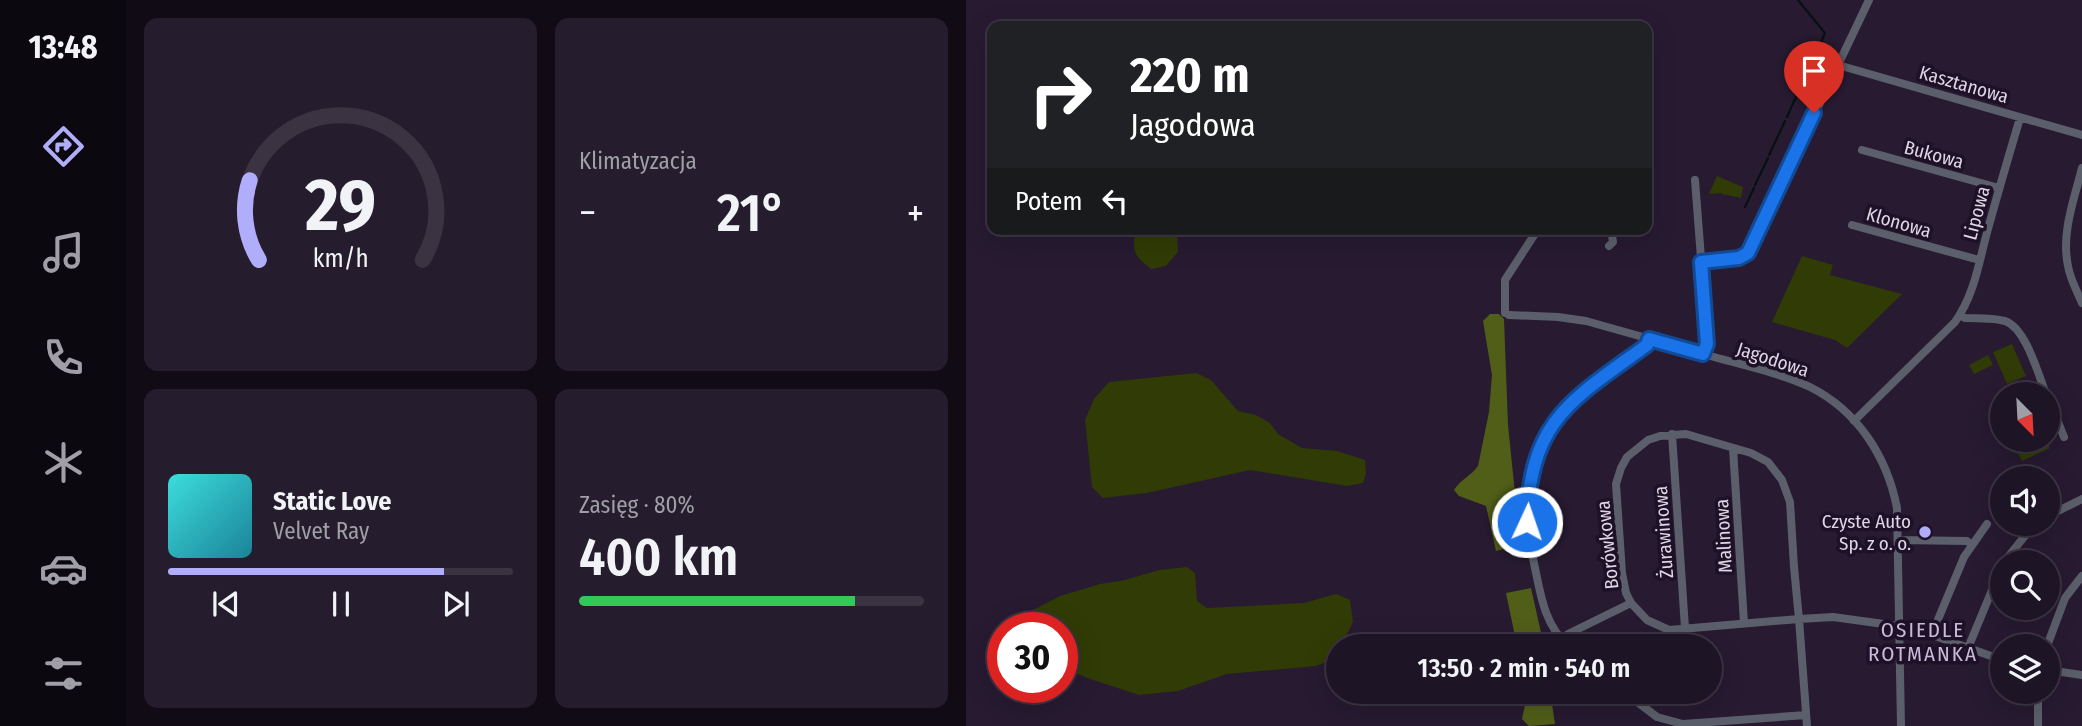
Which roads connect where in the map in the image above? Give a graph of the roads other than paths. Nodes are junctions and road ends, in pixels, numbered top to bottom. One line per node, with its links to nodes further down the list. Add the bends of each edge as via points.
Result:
1 (1869, 0): 2 (street)
2 (1838, 65): 3 (street, Kasztanowa); 14 (street, via 1750,250 1739,258)
3 (2020, 118): 4 (street, Kasztanowa); 8 (street, Lipowa)
4 (2082, 135)
5 (1862, 150): 8 (street, Bukowa)
6 (2082, 167): 15 (street, via 2066,240 2068,267)
7 (1695, 180): 14 (street)
8 (1999, 188): 13 (street, Lipowa)
9 (1852, 225): 13 (street, Klonowa)
10 (1534, 235): 17 (street, Jagodowa, via 1505,280 1507,314 1586,321)
11 (1612, 235): 12 (street)
12 (1609, 246)
13 (1979, 261): 16 (street, Lipowa)
14 (1701, 262): 18 (street, via 1707,344)
15 (2082, 303)
16 (1960, 315): 19 (street, via 2015,327); 20 (street)
17 (1649, 339): 18 (street, Jagodowa); 39 (street, via 1562,412 1535,460 1527,522 1546,615)
18 (1703, 354): 20 (street, Jagodowa, via 1803,384 1834,402)
19 (2042, 382)
20 (1854, 421): 29 (street, Jagodowa, via 1874,445 1890,480)
21 (2060, 427): 23 (street)
22 (1672, 434): 24 (street, Borówkowa); 34 (street, Borówkowa, via 1637,447 1627,457 1616,484 1622,573); 38 (street, Żurawinowa)
23 (2064, 437)
24 (1733, 448): 35 (street, Borówkowa, via 1768,462 1787,490); 36 (street, Malinowa)
25 (2082, 499): 26 (street)
26 (2060, 510)
27 (1987, 524): 30 (street)
28 (2025, 536): 31 (street)
29 (1898, 540): 30 (street, via 1967,541); 37 (street, Jagodowa)
30 (1972, 545): 41 (street)
31 (2014, 550)
32 (2082, 576): 42 (street, via 2065,598)
33 (1990, 595): 43 (street)
34 (1631, 603): 38 (street, Borówkowa, via 1647,620 1669,629); 40 (street)
35 (1799, 619): 36 (street, Borówkowa); 37 (street, Borówkowa, via 1833,617); 49 (street)
36 (1744, 623): 38 (street, Borówkowa)
37 (1900, 626): 41 (street, Borówkowa); 51 (street, Jagodowa)
38 (1685, 628)
39 (1556, 634)
40 (1568, 634)
41 (1932, 634): 43 (street, Borówkowa)
42 (2051, 634)
43 (1968, 648): 44 (street, Borówkowa)
44 (1990, 656)
45 (2060, 672): 46 (street)
46 (2082, 675)
47 (1640, 704): 49 (street, via 1657,717 1684,724)
48 (2038, 704): 52 (street)
49 (1807, 715): 50 (street)
50 (1807, 726)
51 (1900, 726)
52 (2039, 726)

